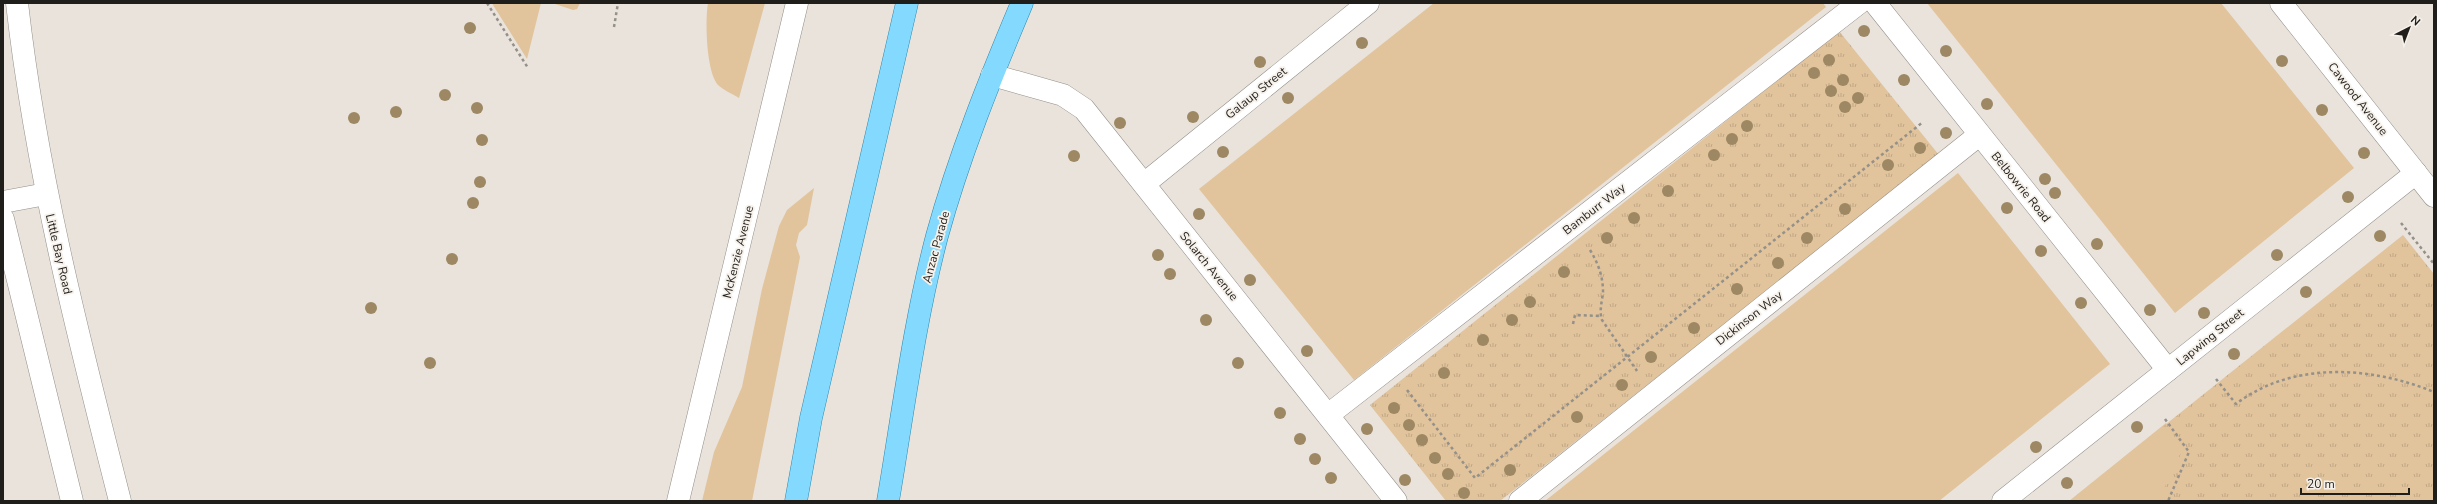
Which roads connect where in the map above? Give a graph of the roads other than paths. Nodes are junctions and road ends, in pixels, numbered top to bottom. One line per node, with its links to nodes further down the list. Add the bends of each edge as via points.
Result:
1 (17, 3): 13 (street, Little Bay Road)
2 (797, 3): 21 (street, McKenzie Avenue)
3 (907, 3): 22 (main road, via 811,418)
4 (1022, 3): 9 (main road, Anzac Parade)
5 (1368, 3): 12 (street, Galaup Street)
6 (1859, 3): 18 (street, Bamburr Way)
7 (1875, 3): 10 (street, Belbowrie Road)
8 (2281, 3): 11 (street, Cawood Avenue)
9 (992, 75): 12 (street, Solarch Avenue, via 1054,92 1078,103); 23 (main road, Anzac Parade, via 962,155 937,236 924,293)
10 (1979, 134): 17 (street, Belbowrie Road); 25 (street, Dickinson Way)
11 (2416, 173): 14 (street, Cawood Avenue); 17 (street, Lapwing Street)
12 (1144, 184): 18 (street, Solarch Avenue)
13 (46, 194): 15 (street); 20 (street, Little Bay Road, via 75,324)
14 (2434, 196)
15 (3, 202)
16 (3, 219): 19 (street)
17 (2168, 370): 26 (street, Lapwing Street)
18 (1328, 415): 24 (street, Solarch Avenue)
19 (72, 501)
20 (120, 501)
21 (678, 501)
22 (796, 501)
23 (888, 501)
24 (1396, 501)
25 (1520, 501)
26 (2003, 501)

